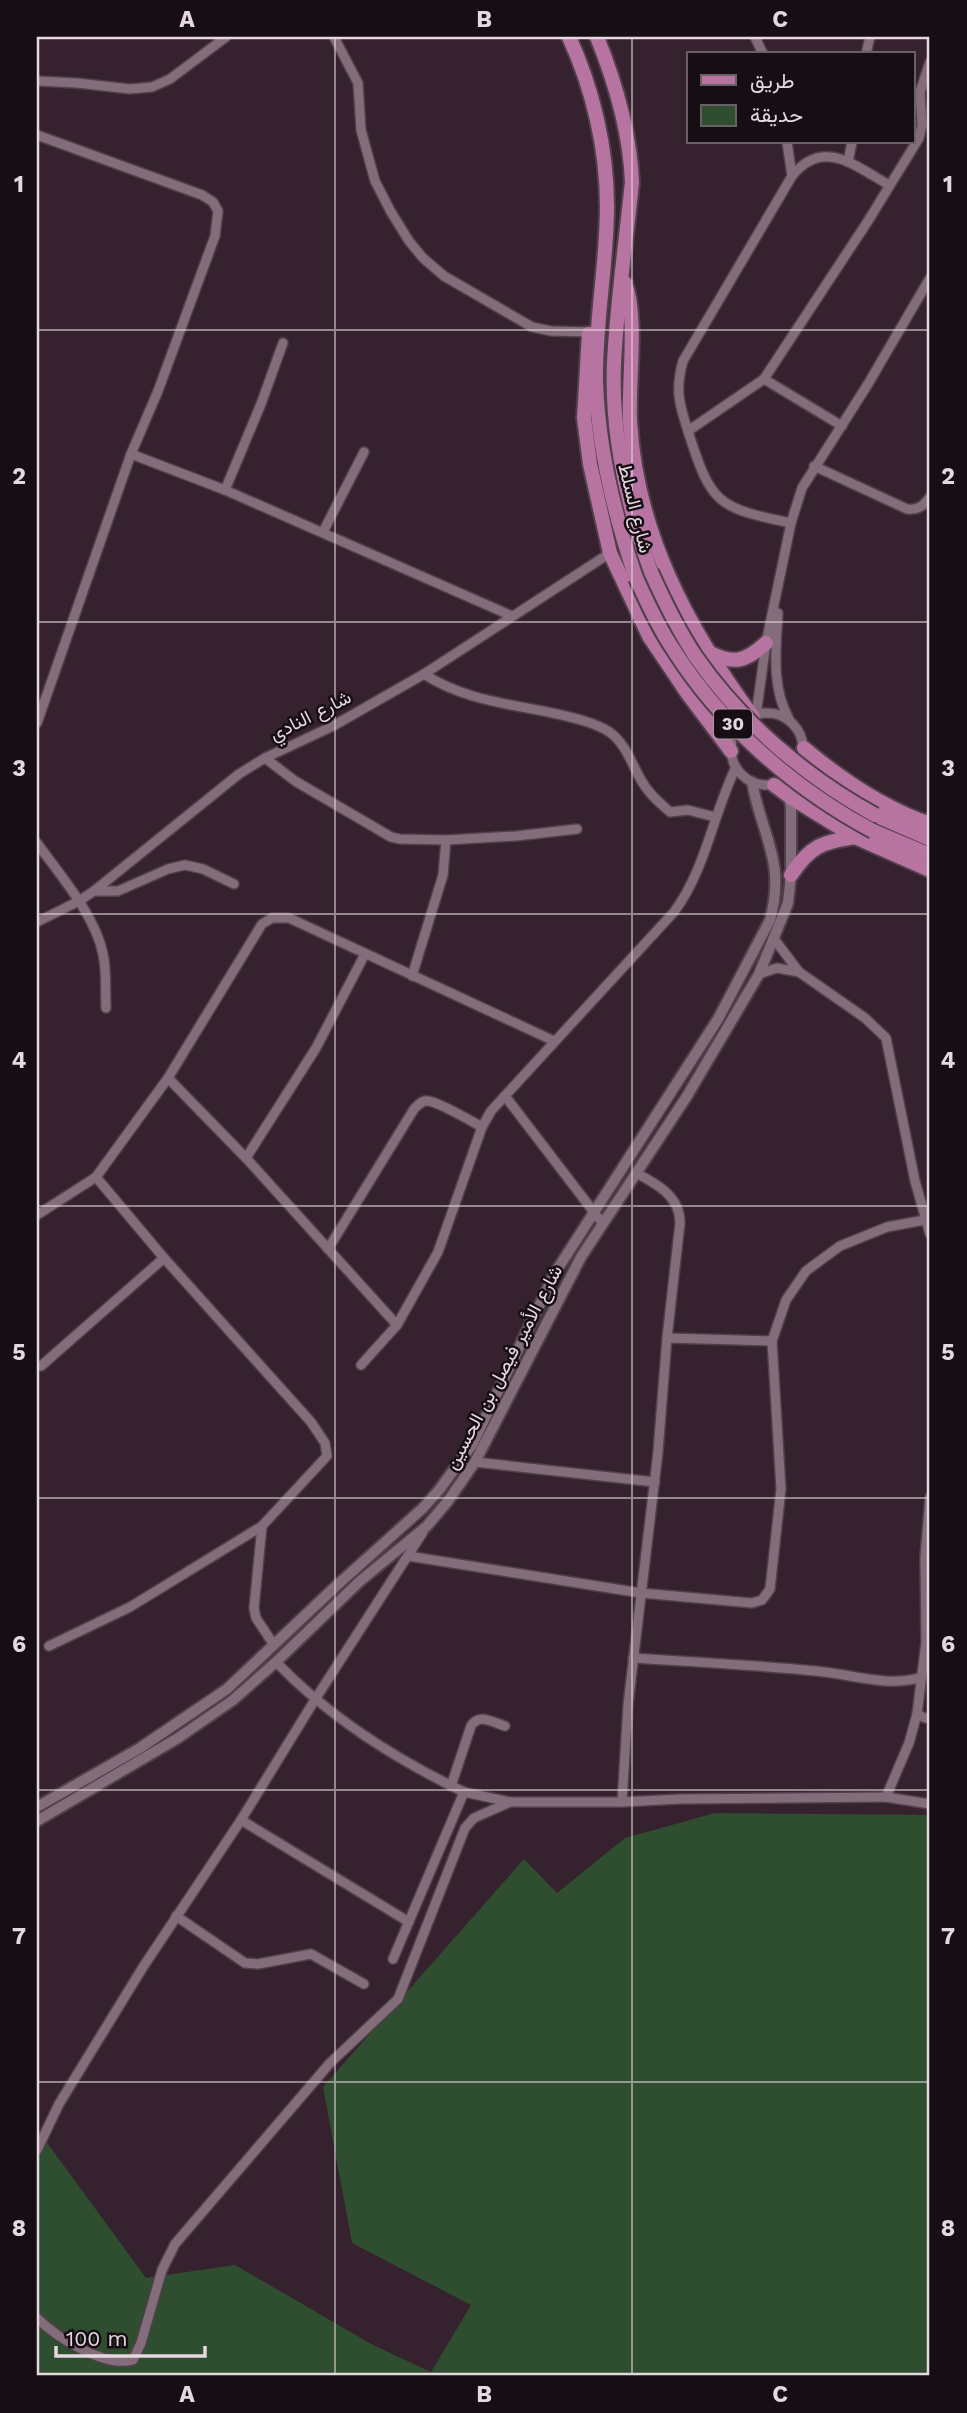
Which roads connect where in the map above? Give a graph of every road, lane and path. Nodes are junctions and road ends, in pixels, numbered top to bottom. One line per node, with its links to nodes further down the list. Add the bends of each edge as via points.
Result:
1 (226, 37): 6 (street, via 152,87)
2 (334, 37): 16 (street, via 358,83 361,130 375,181 423,258 444,276 532,327)
3 (569, 37): 15 (main road, شارع السلط / 30, via 595,111 605,167 607,210)
4 (597, 37): 13 (main road, شارع السلط / 30, via 619,97 630,153 632,182)
5 (930, 62): 12 (street, via 920,92 919,138)
6 (37, 81)
7 (37, 135): 22 (street, via 202,195 218,211 212,248)
8 (787, 144): 11 (street)
9 (852, 144): 10 (street)
10 (848, 162): 11 (street, via 810,158); 12 (street)
11 (792, 176): 20 (street, via 683,361 677,390)
12 (889, 185): 18 (street)
13 (622, 278): 32 (main road, via 631,306 630,422 647,521 664,567); 49 (main road, شارع السلط / 30, bridge, via 614,364 625,486 651,572 671,614 726,696 804,768 847,799)
14 (930, 278): 19 (street)
15 (598, 317): 16 (main road); 51 (main road, شارع السلط / 30, bridge, via 601,442 614,510 636,578 657,623 718,708 796,781 849,818)
16 (590, 332): 28 (main road, via 584,418)
17 (283, 343): 24 (street)
18 (764, 379): 19 (street); 20 (street)
19 (842, 426): 23 (street)
20 (688, 431): 26 (street, via 706,482 719,498 747,514)
21 (364, 452): 27 (street)
22 (131, 454): 24 (street); 36 (street)
23 (814, 466): 25 (street, via 907,509 922,507); 26 (street)
24 (225, 490): 27 (street)
25 (930, 497)
26 (791, 523): 29 (street)
27 (323, 532): 30 (street)
28 (610, 553): 30 (street, شارع النادي); 38 (main road, via 649,636)
29 (779, 591): 31 (street); 35 (street, via 777,682)
30 (512, 616): 33 (street, شارع النادي)
31 (766, 643): 32 (main road, via 735,660); 34 (street)
32 (706, 651): 34 (main road)
33 (424, 674): 39 (street, شارع النادي); 44 (street, via 454,691 598,726 619,741 640,780 670,812 688,810)
34 (754, 716): 35 (street, via 778,715); 38 (street, via 738,729)
35 (791, 722): 37 (street)
36 (37, 723)
37 (804, 748): 42 (street, via 798,769); 45 (main road, via 858,790)
38 (731, 751): 40 (street)
39 (265, 758): 48 (street, via 304,787 391,837); 55 (street, شارع النادي)
40 (736, 767): 41 (street); 44 (street)
41 (752, 782): 42 (street); 71 (street, شارع الأمير فيصل بن الحسين, via 775,862 770,920 718,1020)
42 (780, 783): 43 (main road)
43 (790, 797): 47 (main road); 53 (street, شارع الأمير فيصل بن الحسين)
44 (715, 817): 64 (street, via 696,873 674,912)
45 (930, 824)
46 (577, 829): 48 (street)
47 (855, 837): 52 (main road); 53 (main road, via 820,844)
48 (446, 839): 62 (street, via 443,875)
49 (930, 839)
50 (37, 843): 56 (street)
51 (930, 855)
52 (930, 870)
53 (791, 875): 58 (street, شارع الأمير فيصل بن الحسين, via 788,902)
54 (234, 884): 55 (street, via 185,865 118,891)
55 (94, 891): 56 (street, شارع النادي)
56 (79, 901): 57 (street, شارع النادي); 63 (street, via 100,942)
57 (37, 922)
58 (775, 940): 60 (street); 61 (street, شارع الأمير فيصل بن الحسين)
59 (365, 954): 62 (street); 65 (street, via 289,918 265,921); 68 (street, via 316,1048)
60 (799, 972): 61 (street, via 773,968); 73 (street, via 866,1018 886,1038 915,1181)
61 (759, 974): 69 (street, شارع الأمير فيصل بن الحسين)
62 (412, 976): 64 (street)
63 (106, 1008)
64 (554, 1041): 66 (street)
65 (168, 1078): 68 (street); 70 (street)
66 (505, 1096): 67 (street); 71 (street)
67 (482, 1127): 76 (street, via 428,1100 420,1103); 78 (street, via 443,1241)
68 (246, 1158): 76 (street)
69 (636, 1173): 74 (street, شارع الأمير فيصل بن الحسين); 79 (street, via 661,1187 679,1209)
70 (96, 1177): 72 (street); 77 (street)
71 (593, 1211): 74 (street); 91 (street, شارع الأمير فيصل بن الحسين, via 555,1273 459,1465 423,1508)
72 (37, 1215)
73 (928, 1220): 75 (street); 80 (street, via 887,1227 824,1256 791,1291)
74 (603, 1224): 83 (street, شارع الأمير فيصل بن الحسين, via 551,1311)
75 (930, 1234)
76 (328, 1249): 78 (street)
77 (164, 1258): 82 (street); 88 (street, via 310,1422 328,1451 326,1460)
78 (397, 1325): 81 (street)
79 (667, 1338): 80 (street); 84 (street)
80 (772, 1341): 90 (street, via 780,1489 767,1596 752,1602)
81 (361, 1365)
82 (41, 1366)
83 (475, 1462): 84 (street); 87 (street, شارع الأمير فيصل بن الحسين)
84 (654, 1482): 90 (street)
85 (930, 1497): 86 (street)
86 (929, 1520): 93 (street, via 925,1557)
87 (427, 1526): 89 (street); 92 (street, شارع الأمير فيصل بن الحسين)
88 (262, 1527): 94 (street, via 254,1608); 95 (street, via 130,1606)
89 (408, 1556): 90 (street); 99 (street)
90 (641, 1593): 96 (street)
91 (290, 1630): 92 (street); 94 (street, شارع الأمير فيصل بن الحسين)
92 (299, 1640): 97 (street, شارع الأمير فيصل بن الحسين)
93 (928, 1640): 98 (street)
94 (274, 1645): 109 (street, شارع الأمير فيصل بن الحسين, via 202,1708)
95 (50, 1646)
96 (633, 1658): 98 (street, via 817,1671 894,1682); 107 (street)
97 (276, 1662): 99 (street); 111 (street, شارع الأمير فيصل بن الحسين, via 201,1723)
98 (922, 1678): 100 (street)
99 (316, 1698): 103 (street, via 377,1745); 110 (street)
100 (917, 1714): 101 (street); 105 (street)
101 (930, 1717)
102 (505, 1726): 103 (street, via 475,1720)
103 (451, 1786): 104 (street)
104 (464, 1792): 106 (street); 112 (street)
105 (886, 1797): 107 (street); 108 (street)
106 (510, 1801): 107 (street); 113 (street, via 474,1818)
107 (622, 1802)
108 (930, 1804)
109 (37, 1807)
110 (241, 1820): 114 (street); 115 (street)
111 (37, 1821)
112 (445, 1836): 113 (street); 115 (street)
113 (460, 1840): 119 (street, via 399,1997 330,2063 175,2244 133,2360 108,2359 86,2351)
114 (176, 1916): 117 (street, via 245,1964 311,1954); 118 (street, via 73,2080)
115 (409, 1922): 116 (street)
116 (393, 1959)
117 (364, 1984)
118 (37, 2150)
119 (37, 2318)

